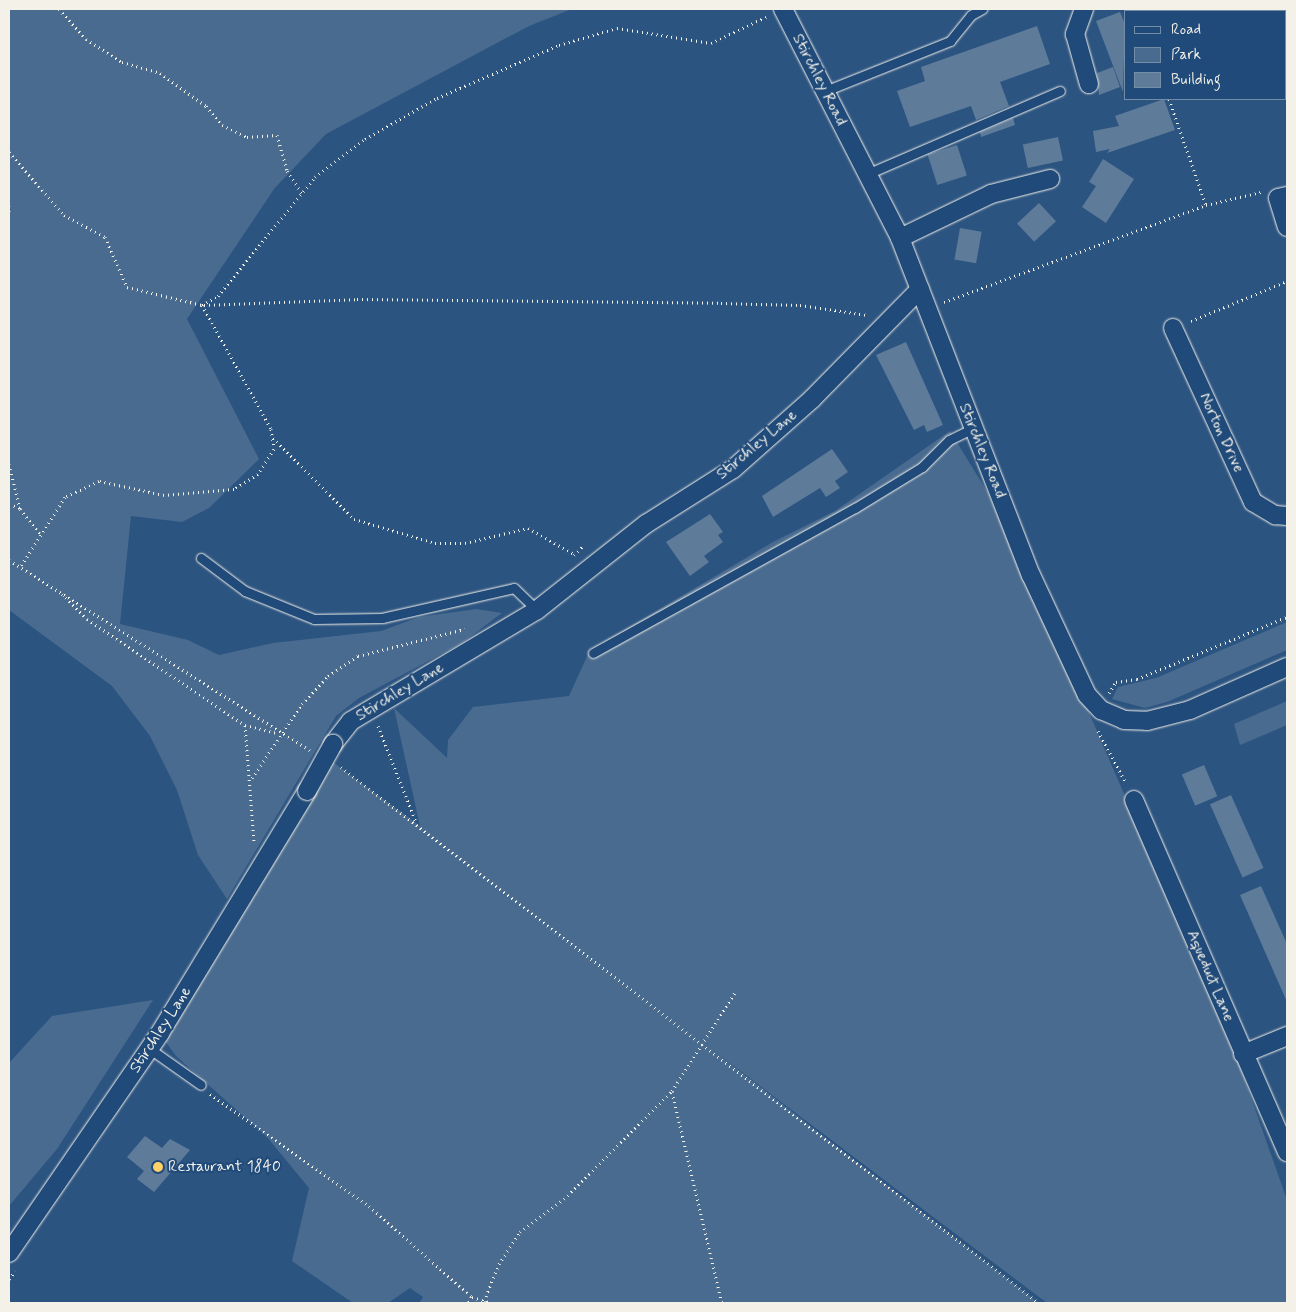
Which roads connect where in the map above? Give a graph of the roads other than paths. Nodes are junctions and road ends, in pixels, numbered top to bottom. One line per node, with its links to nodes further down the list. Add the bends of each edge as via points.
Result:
1 (982, 9): 5 (lane, via 971,14 950,41)
2 (1084, 9): 4 (street, via 1075,34)
3 (779, 11): 5 (street, Stirchley Road)
4 (1089, 84)
5 (825, 91): 7 (street, Stirchley Road)
6 (1060, 91): 7 (lane)
7 (867, 174): 11 (street, Stirchley Road)
8 (1050, 179): 11 (street, via 991,194)
9 (1283, 197): 10 (street)
10 (1287, 228)
11 (900, 238): 12 (street, Stirchley Road)
12 (920, 289): 14 (street, Stirchley Road); 17 (street, Stirchley Lane, via 812,399 733,469 646,524)
13 (1174, 328): 15 (street, Norton Drive, via 1253,502 1275,515)
14 (974, 428): 18 (lane, via 949,440 922,467 855,508); 19 (street, Stirchley Road, via 1031,575 1087,695 1101,710 1124,720 1147,722 1190,710)
15 (1287, 516)
16 (201, 558): 17 (lane, via 245,592 314,619 382,618 514,588)
17 (536, 610): 22 (street, Stirchley Lane, bridge, via 351,721 333,744 260,872)
18 (593, 653)
19 (1287, 667)
20 (1134, 800): 23 (street, Aqueduct Lane)
21 (1287, 1036): 23 (street)
22 (150, 1049): 24 (lane); 26 (street, Stirchley Lane)
23 (1243, 1054): 25 (street, Aqueduct Lane)
24 (201, 1085)
25 (1287, 1152)
26 (9, 1253)

